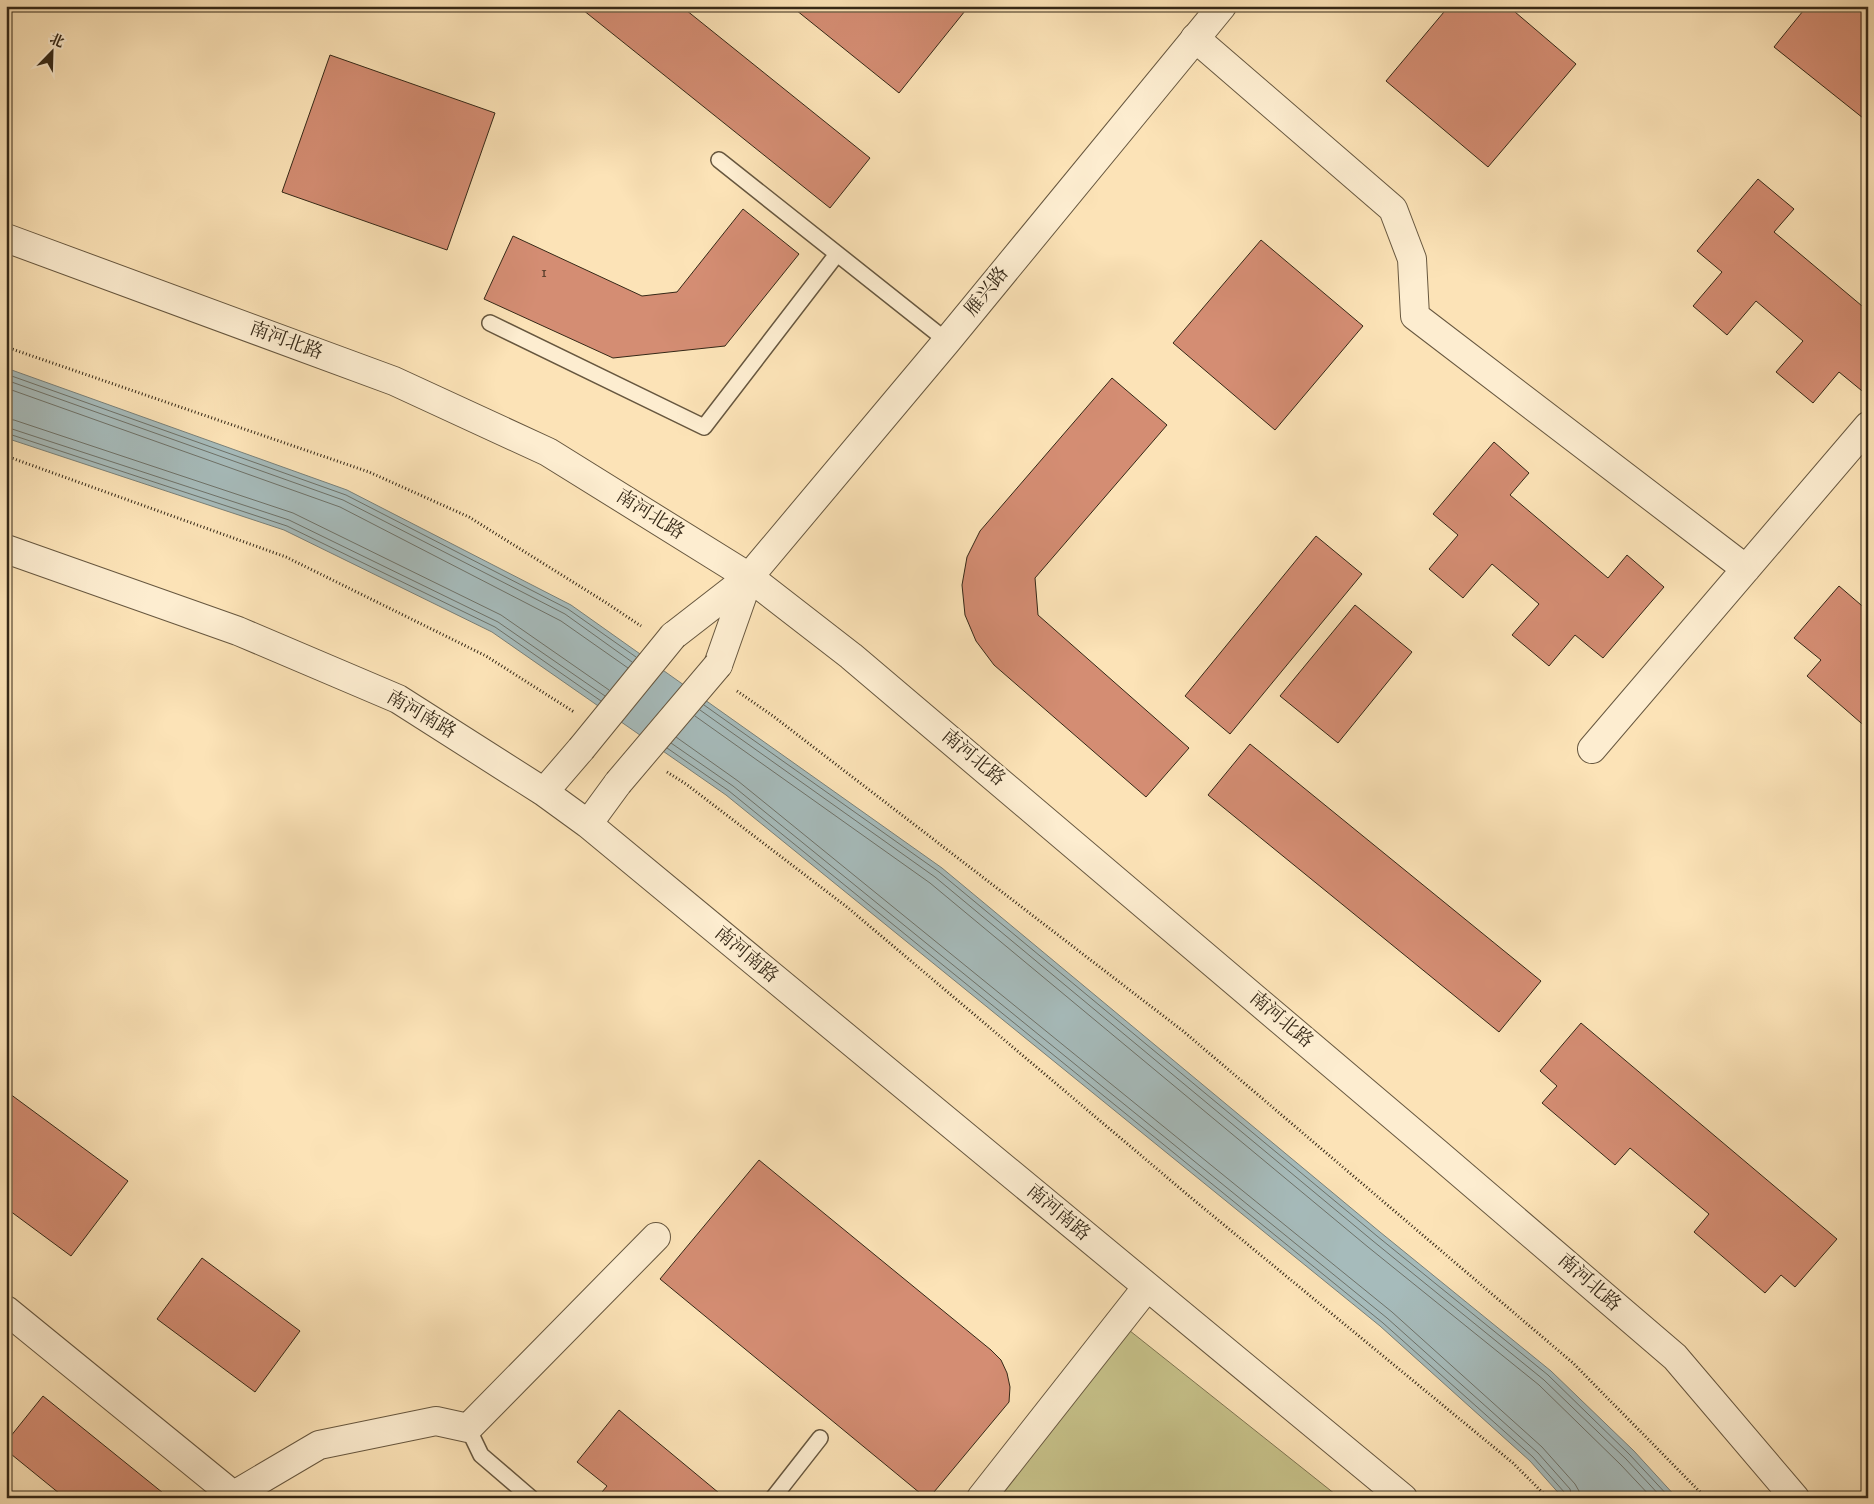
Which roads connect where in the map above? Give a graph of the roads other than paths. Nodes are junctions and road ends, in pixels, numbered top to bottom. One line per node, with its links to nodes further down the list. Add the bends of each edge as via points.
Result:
1 (1222, 6): 2 (street, 雁兴路)
2 (1196, 38): 7 (street, 雁兴路); 10 (street, via 1393,209 1412,259 1415,316)
3 (719, 160): 5 (lane)
4 (6, 238): 11 (street, 南河北路, via 394,381 548,452)
5 (837, 254): 6 (lane, via 704,427); 7 (lane)
6 (490, 323)
7 (947, 341): 11 (street, 雁兴路)
8 (1868, 426): 10 (street)
9 (6, 549): 13 (street, 南河南路, via 238,631 398,699)
10 (1746, 569): 12 (street)
11 (749, 577): 13 (street, bridge, via 673,636); 14 (street, bridge, via 718,665 618,783); 25 (street, 南河北路, via 852,656 1675,1357)
12 (1592, 749)
13 (544, 792): 14 (street, 南河南路)
14 (588, 824): 16 (street, 南河南路)
15 (656, 1237): 18 (street)
16 (1147, 1286): 23 (street); 24 (street, 南河南路)
17 (6, 1310): 20 (street)
18 (468, 1428): 20 (street, via 436,1421 319,1445); 21 (lane, via 481,1455)
19 (820, 1438): 22 (lane)
20 (231, 1497)
21 (532, 1498)
22 (774, 1498)
23 (981, 1498)
24 (1403, 1498)
25 (1795, 1498)

